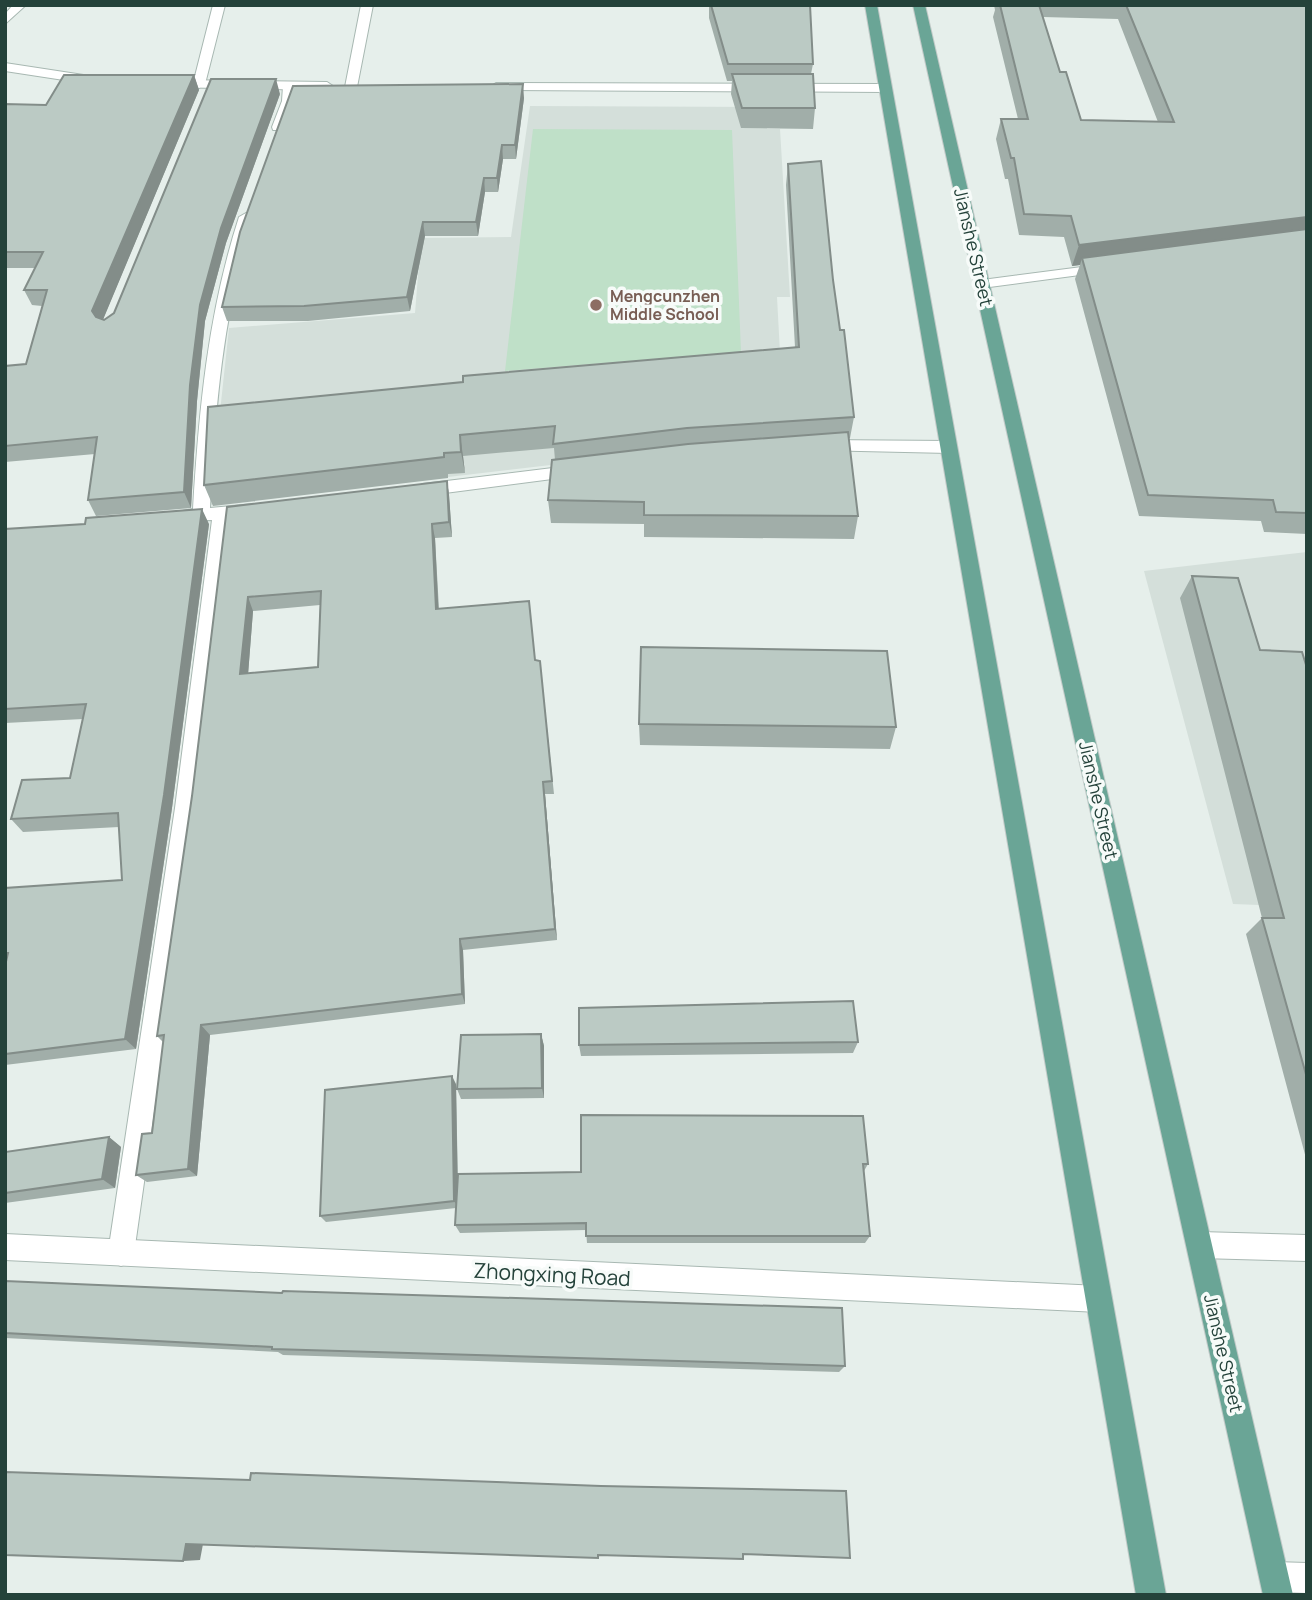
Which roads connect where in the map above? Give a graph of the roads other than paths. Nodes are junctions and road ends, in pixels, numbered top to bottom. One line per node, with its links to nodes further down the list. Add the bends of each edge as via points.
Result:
1 (20, 5): 6 (street)
2 (219, 5): 13 (street)
3 (367, 5): 10 (street, via 356,87)
4 (871, 5): 12 (main road)
5 (919, 5): 17 (main road, Jianshe Street)
6 (5, 21)
7 (5, 67): 8 (street)
8 (105, 81)
9 (156, 83): 13 (street)
10 (289, 86): 13 (street); 14 (street)
11 (480, 88): 12 (street)
12 (886, 88): 18 (main road)
13 (206, 89)
14 (275, 138)
15 (253, 200): 23 (street, via 222,294 211,360)
16 (1117, 267): 17 (street)
17 (982, 284): 25 (main road, Jianshe Street)
18 (949, 447): 19 (street); 29 (main road)
19 (802, 448)
20 (591, 469): 21 (street)
21 (400, 492)
22 (277, 507): 23 (street)
23 (211, 515): 24 (street); 28 (street, via 186,808)
24 (162, 519)
25 (1200, 1245): 27 (street); 31 (main road, Jianshe Street)
26 (5, 1247): 28 (street, Zhongxing Road)
27 (1307, 1248)
28 (121, 1253): 29 (street, Zhongxing Road)
29 (1099, 1299): 32 (main road)
30 (1307, 1578): 31 (street)
31 (1276, 1586)
32 (1151, 1595)

